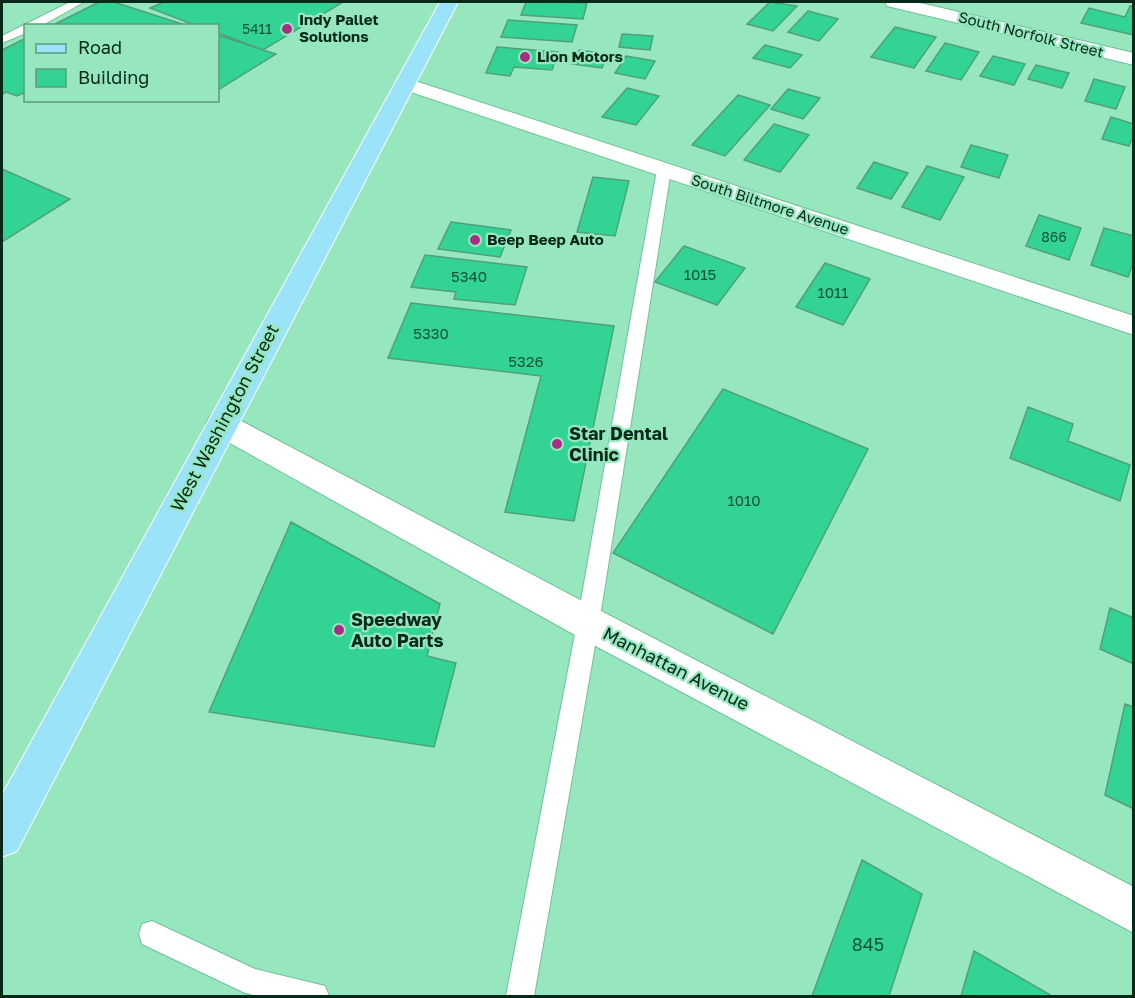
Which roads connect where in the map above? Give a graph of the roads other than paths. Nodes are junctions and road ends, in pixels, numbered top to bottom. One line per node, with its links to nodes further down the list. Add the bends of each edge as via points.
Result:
1 (78, 2): 4 (lane)
2 (449, 2): 8 (main road, West Washington Street)
3 (894, 2): 7 (street, South Norfolk Street)
4 (35, 24)
5 (24, 29): 6 (lane)
6 (2, 40)
7 (1134, 59)
8 (406, 84): 9 (street, South Biltmore Avenue); 11 (main road, West Washington Street)
9 (664, 170): 10 (street, South Biltmore Avenue); 12 (lane)
10 (1134, 326)
11 (221, 424): 12 (street, Manhattan Avenue); 13 (main road, West Washington Street)
12 (588, 623): 14 (street, Manhattan Avenue); 17 (lane)
13 (2, 836)
14 (1134, 911)
15 (152, 934): 16 (lane, via 253,982)
16 (315, 996)
17 (520, 996)

